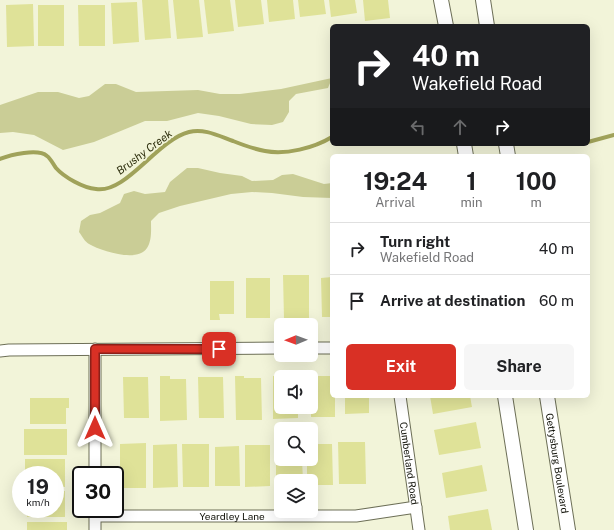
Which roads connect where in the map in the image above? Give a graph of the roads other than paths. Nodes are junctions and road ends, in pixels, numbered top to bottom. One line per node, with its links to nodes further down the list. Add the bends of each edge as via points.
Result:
1 (442, 0): 3 (street)
2 (483, 0): 4 (street)
3 (446, 24)
4 (487, 24)
5 (274, 348): 8 (street)
6 (318, 348): 7 (street)
7 (330, 348)
8 (95, 349): 9 (street); 13 (street)
9 (0, 352)
10 (400, 398): 14 (street, Cumberland Road)
11 (505, 398): 19 (street)
12 (546, 398): 20 (street, Gettysburg Boulevard)
13 (95, 466)
14 (416, 507): 15 (street, Yeardley Lane, via 356,516); 18 (street, Cumberland Road)
15 (124, 512)
16 (95, 518): 17 (street)
17 (95, 530)
18 (419, 530)
19 (526, 530)
20 (568, 530)

